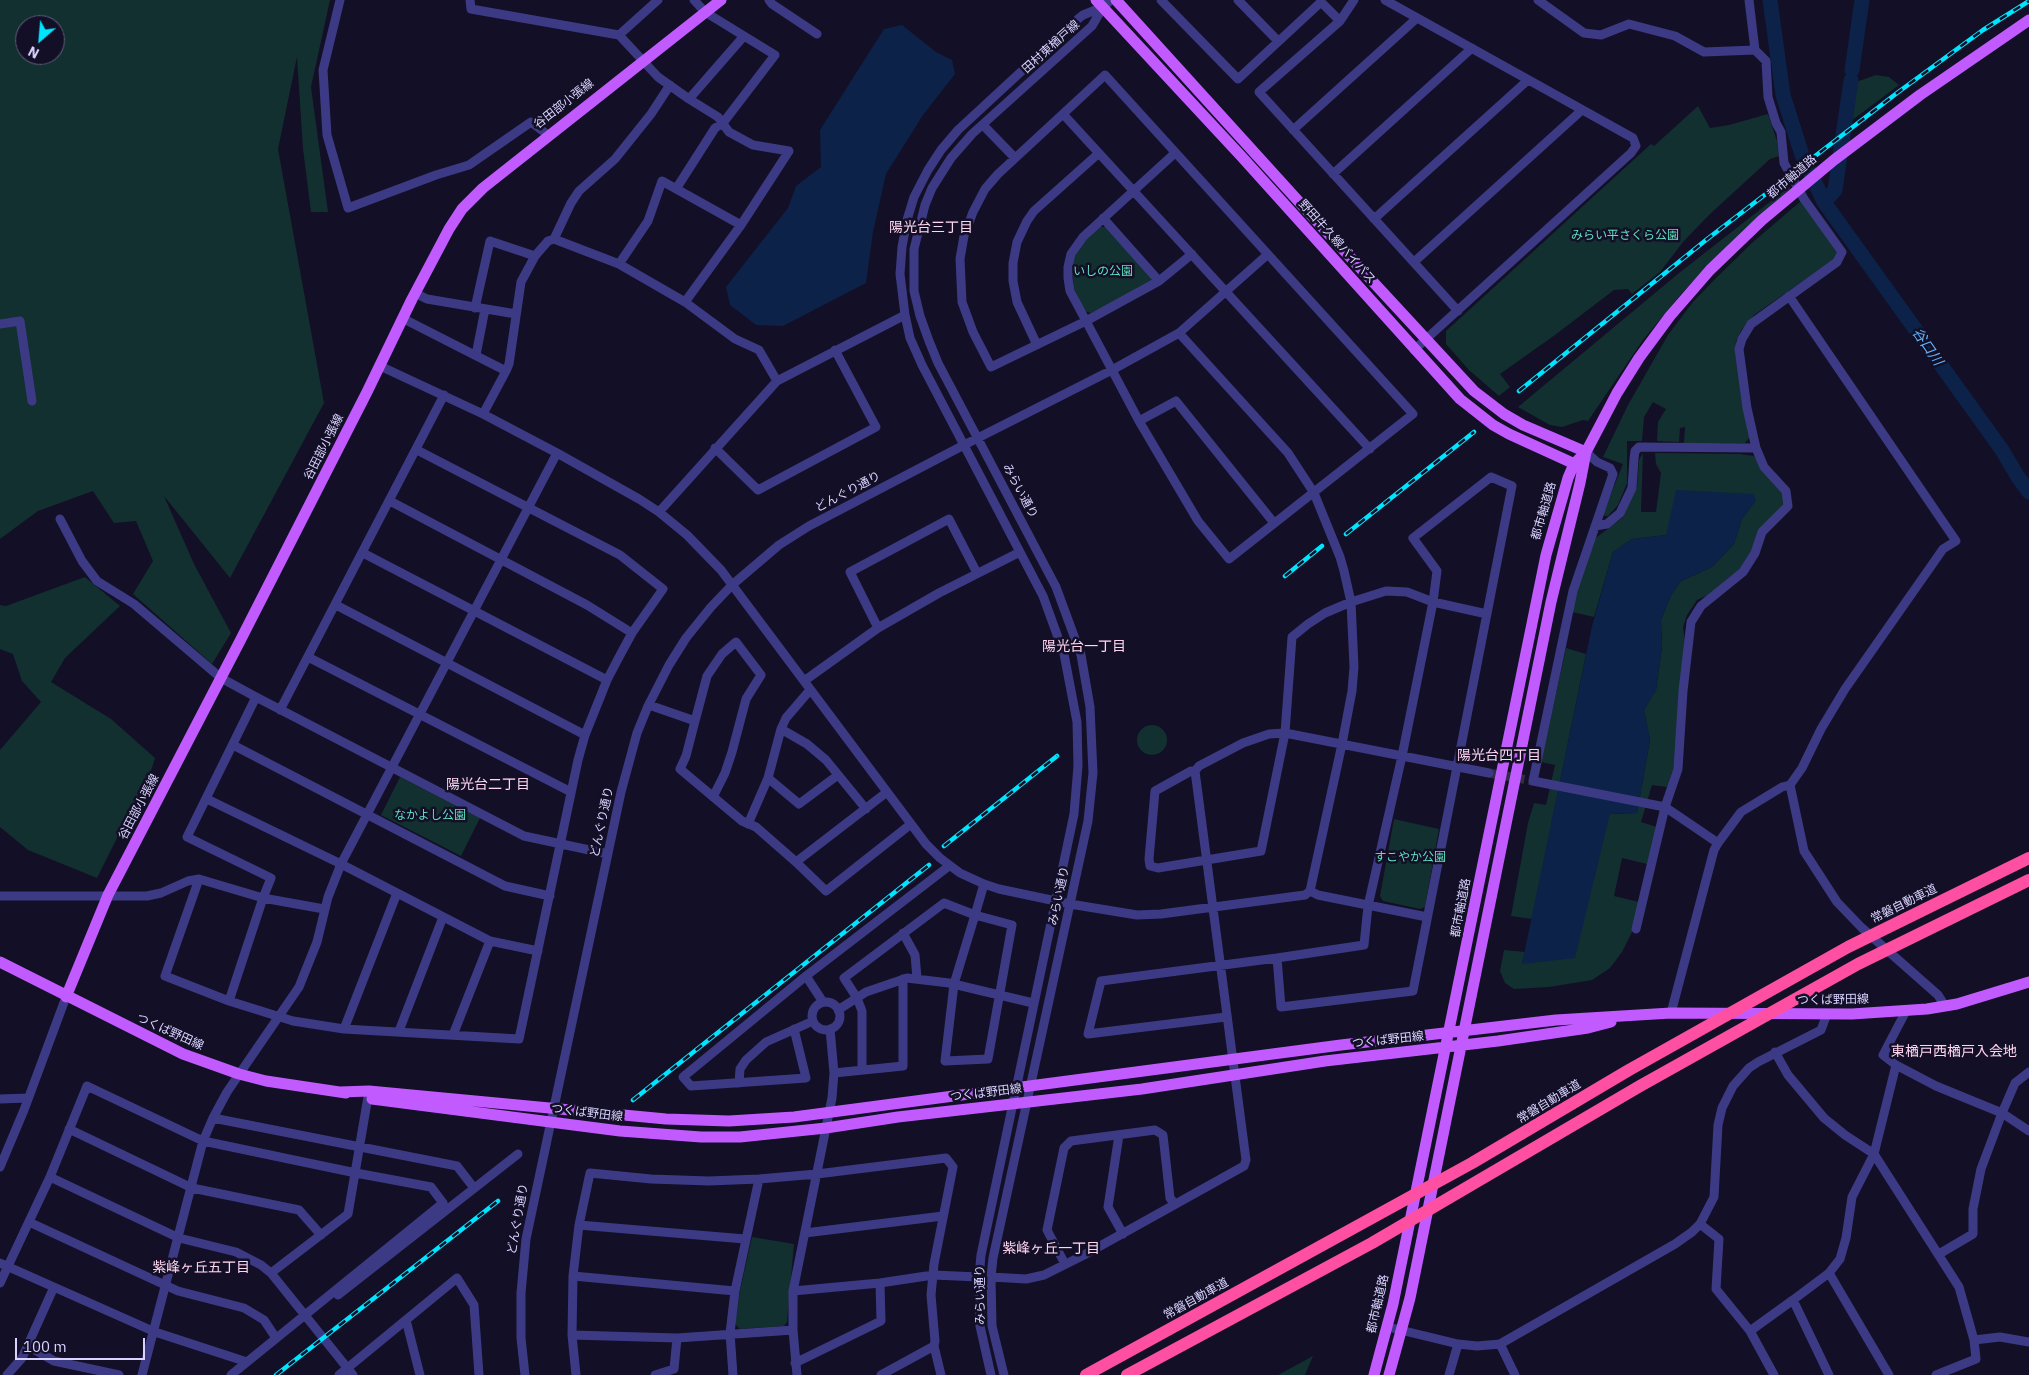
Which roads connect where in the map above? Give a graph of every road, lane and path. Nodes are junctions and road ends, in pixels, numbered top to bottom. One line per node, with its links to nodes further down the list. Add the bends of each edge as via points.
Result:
1 (340, 0): 35 (street, via 323,70 327,135 348,208 469,165 531,122)
2 (470, 0): 21 (street, via 471,10)
3 (658, 0): 21 (street)
4 (694, 0): 16 (street)
5 (721, 0): 16 (main road, 谷田部小張線)
6 (769, 0): 20 (street)
7 (1116, 0): 64 (main road, 野田牛久線バイパス)
8 (1161, 0): 23 (street, via 1238,79)
9 (1238, 0): 23 (street)
10 (1354, 0): 19 (street)
11 (1385, 0): 17 (street)
12 (1538, 0): 25 (street, via 1584,33 1601,35 1629,24 1675,36 1704,52)
13 (1749, 0): 25 (street)
14 (1319, 1): 19 (street); 23 (street)
15 (1103, 2): 33 (street, 田村東楢戸線, via 1092,26); 59 (street, 田村東楢戸線, via 1083,15 958,130 928,170 906,220 900,274); 67 (main road, 野田牛久線バイパス)
16 (706, 12): 22 (street); 26 (main road, 谷田部小張線)
17 (1417, 18): 24 (street); 34 (street)
18 (2029, 20): 83 (main road, 都市軸道路, via 1801,186 1710,270 1670,316 1617,393)
19 (1340, 21): 34 (street, via 1259,92)
20 (817, 34)
21 (619, 35): 26 (street)
22 (744, 36): 29 (street); 32 (street, via 775,55)
23 (1278, 41)
24 (1472, 48): 27 (street); 39 (street)
25 (1755, 50): 54 (street, via 1766,61 1768,97 1781,132 1784,163 1804,199 1842,252 1837,262)
26 (642, 61): 28 (street); 35 (main road, 谷田部小張線)
27 (1528, 80): 30 (street); 43 (street)
28 (670, 85): 29 (street); 45 (street, via 615,159 579,191)
29 (689, 99): 32 (street)
30 (1582, 110): 49 (street); 57 (street, via 1633,138 1636,146)
31 (1063, 114): 36 (street); 37 (street, via 1105,75); 38 (street)
32 (723, 123): 40 (street, via 715,128); 44 (street, via 729,132 753,145 789,151)
33 (983, 124): 38 (street); 77 (street, 田村東楢戸線, via 955,152 932,188 918,226 913,269 914,292 929,341)
34 (1293, 130): 39 (street)
35 (548, 135): 53 (main road, 谷田部小張線, via 462,209)
36 (1099, 153): 41 (street); 65 (street, via 1034,211 1017,242 1013,281 1017,302)
37 (1175, 153): 41 (street); 47 (street)
38 (1015, 158): 65 (street, via 985,189 964,236 960,259 962,302 991,367)
39 (1333, 174): 43 (street)
40 (676, 189): 44 (street); 50 (street, via 662,182 648,221)
41 (1134, 190): 42 (street); 46 (street)
42 (1103, 218): 51 (street); 61 (street, via 1077,244 1068,267 1070,291)
43 (1374, 219): 49 (street)
44 (741, 226): 55 (street)
45 (554, 239): 48 (street, via 548,241); 50 (street)
46 (1192, 254): 51 (street); 52 (street)
47 (1267, 255): 52 (street, どんぐり通り); 81 (street, via 1412,414)
48 (535, 256): 56 (street, via 490,241); 58 (street, via 521,282)
49 (1414, 262): 57 (street)
50 (619, 264): 55 (street)
51 (1159, 281): 61 (street)
52 (1226, 292): 63 (street, どんぐり通り); 81 (street)
53 (415, 293): 56 (street, via 427,299); 60 (main road, 谷田部小張線)
54 (1789, 296): 80 (street, via 1751,324 1745,331 1740,349 1747,408); 127 (street, via 1956,541 1943,549 1845,689)
55 (685, 302): 72 (street, via 735,339 759,350)
56 (480, 309): 58 (street); 68 (street)
57 (1458, 311): 64 (street)
58 (516, 314): 71 (street)
59 (905, 315): 66 (street); 78 (street, 田村東楢戸線, via 910,338 922,365)
60 (402, 318): 68 (street); 69 (main road, 谷田部小張線)
61 (1086, 322): 65 (street); 70 (street)
62 (0, 324): 74 (street, via 20,321)
63 (1179, 333): 70 (street, どんぐり通り); 86 (street, via 1288,453)
64 (1426, 340): 67 (street); 83 (main road, 野田牛久線バイパス, via 1474,390 1504,414)
65 (1037, 345)
66 (835, 350): 72 (street); 79 (street, via 876,427 758,490)
67 (1414, 350): 85 (main road, 野田牛久線バイパス, via 1460,399 1493,425)
68 (476, 355): 71 (street)
69 (380, 366): 73 (street); 107 (main road, 谷田部小張線)
70 (1112, 370): 76 (street); 77 (street, どんぐり通り)
71 (506, 371): 75 (street)
72 (777, 381): 79 (street)
73 (444, 395): 75 (street); 82 (street)
74 (32, 401)
75 (483, 414): 84 (street)
76 (1139, 421): 91 (street, via 1176,401); 91 (street, via 1198,520 1229,559)
77 (978, 438): 78 (street, どんぐり通り); 155 (street, みらい通り, via 1056,587 1073,630 1085,674 1093,773 1088,821)
78 (964, 445): 93 (street, みらい通り); 97 (street, どんぐり通り, via 810,526 779,545)
79 (715, 448): 89 (street)
80 (1756, 448): 92 (street, via 1639,447 1635,451 1632,488 1620,513 1607,524); 132 (street, via 1764,467 1786,491 1788,506 1762,532 1755,553 1743,572 1701,606 1691,622 1678,769)
81 (1370, 449): 86 (street)
82 (417, 450): 87 (street); 88 (street)
83 (1586, 452): 85 (main road, 都市軸道路); 92 (street, via 1610,468 1613,474)
84 (557, 453): 88 (street); 89 (street)
85 (1579, 466): 192 (main road, 都市軸道路); 194 (main road, 都市軸道路, via 1556,513 1546,555)
86 (1314, 493): 91 (street); 98 (street, via 1340,557)
87 (390, 500): 94 (street); 95 (street)
88 (528, 507): 95 (street); 104 (street, via 620,555 663,589)
89 (660, 512): 97 (street, via 701,548)
90 (60, 519): 107 (street, via 82,562 97,581 134,604)
91 (1274, 523)
92 (1595, 526): 132 (street, via 1573,591 1533,781)
93 (1020, 552): 96 (street); 154 (street, みらい通り, via 1043,596 1061,645 1077,722 1074,814)
94 (363, 554): 100 (street); 101 (street)
95 (502, 558): 101 (street); 104 (street)
96 (977, 573): 103 (street); 103 (street, via 949,519 850,572)
97 (732, 585): 109 (street); 112 (street, どんぐり通り, via 686,638)
98 (1351, 602): 99 (street, via 1386,591 1407,592); 117 (street, via 1325,613 1292,637); 119 (street, via 1354,667)
99 (1433, 602): 102 (street); 102 (street, via 1437,571 1413,538 1491,477 1512,486); 121 (street)
100 (336, 605): 105 (street); 106 (street)
101 (474, 611): 106 (street); 108 (street)
102 (1487, 614): 161 (street)
103 (878, 628): 109 (street)
104 (632, 633): 108 (street)
105 (308, 657): 113 (street); 114 (street)
106 (447, 663): 114 (street); 118 (street)
107 (221, 678): 111 (street); 150 (main road, 谷田部小張線)
108 (607, 680): 118 (street)
109 (804, 681): 110 (street)
110 (810, 690): 116 (street, via 786,718); 129 (street)
111 (256, 697): 113 (street); 120 (street)
112 (649, 705): 115 (street); 139 (street, どんぐり通り, via 629,760)
113 (280, 710): 122 (street)
114 (419, 715): 122 (street); 128 (street)
115 (695, 721): 130 (street, via 680,769); 130 (street, via 707,676 722,654 736,642 761,676 746,699 732,752)
116 (781, 729): 125 (street, via 807,744); 126 (street)
117 (1286, 733): 119 (street); 123 (street, via 1269,734 1244,743); 141 (street, via 1262,851)
118 (585, 734): 128 (street)
119 (1342, 744): 121 (street); 148 (street)
120 (233, 745): 131 (street); 134 (street)
121 (1402, 756): 124 (street); 156 (street)
122 (392, 767): 134 (street); 138 (street, via 524,836)
123 (1195, 771): 141 (street); 141 (street, via 1155,791 1148,860 1150,866 1158,868)
124 (1489, 773)
125 (838, 775): 126 (street, via 799,804); 133 (street)
126 (768, 778): 135 (street)
127 (1790, 785): 137 (street, via 1782,786 1741,812); 180 (street, via 1804,851 1837,902)
128 (572, 792): 138 (street)
129 (887, 792): 133 (street); 136 (street)
130 (713, 797): 135 (street)
131 (206, 800): 143 (street); 153 (street, via 187,837 271,878)
132 (1662, 806): 137 (street); 162 (street)
133 (866, 808): 142 (street)
134 (367, 815): 143 (street); 152 (street, via 506,886)
135 (748, 824): 142 (street, via 756,827)
136 (911, 824): 142 (street, via 826,892); 144 (street)
137 (1718, 843): 183 (street)
138 (561, 844): 139 (street); 152 (street)
139 (608, 854): 214 (street, どんぐり通り)
140 (2029, 858): 300 (highway, 常磐自動車道, via 1840,952 1629,1070 1472,1163)
141 (1208, 861): 157 (street)
142 (796, 862)
143 (341, 864): 149 (street); 158 (street)
144 (949, 866): 147 (street); 169 (street)
145 (199, 879): 150 (street, via 147,896); 153 (street); 177 (street, via 164,976)
146 (2029, 880): 301 (highway, via 1858,964 1640,1086 1372,1243)
147 (984, 884): 154 (street); 159 (street)
148 (1310, 891): 156 (street); 157 (street, via 1305,895)
149 (397, 893): 160 (street); 190 (street)
150 (108, 895): 151 (street); 175 (main road, 谷田部小張線)
151 (0, 896)
152 (550, 896): 165 (street)
153 (263, 898): 158 (street); 177 (street)
154 (1055, 900): 155 (street); 179 (street, みらい通り)
155 (1070, 904): 157 (street, via 1137,915); 207 (street, みらい通り)
156 (1368, 906): 161 (street); 166 (street, via 1364,945)
157 (1214, 907): 168 (street)
158 (324, 909): 187 (street, via 306,972)
159 (975, 914): 163 (street, via 944,904); 173 (street); 174 (street, via 1012,925)
160 (443, 917): 164 (street); 193 (street)
161 (1427, 917): 166 (street, via 1412,991 1281,1007)
162 (1636, 929)
163 (903, 933): 170 (street, via 915,955); 176 (street, via 844,978)
164 (490, 941): 165 (street); 195 (street)
165 (538, 951): 195 (street, via 518,1039)
166 (1277, 958): 168 (street)
167 (0, 962): 175 (main road, つくば野田線)
168 (1221, 964): 186 (street); 186 (street, via 1101,981 1088,1034)
169 (806, 976): 178 (street); 206 (street, via 683,1077 691,1086)
170 (917, 978): 171 (street); 173 (street)
171 (903, 979): 176 (street); 201 (street, via 903,1066)
172 (2029, 982): 180 (main road, つくば野田線)
173 (954, 984): 174 (street); 174 (street, via 945,1061 988,1059)
174 (998, 995): 179 (street)
175 (66, 997): 204 (main road, つくば野田線, via 182,1054); 210 (street)
176 (857, 998): 181 (street); 201 (street, via 862,1011)
177 (229, 1001): 187 (street)
178 (823, 1002): 181 (street); 188 (street, via 812,1012)
179 (1033, 1003): 208 (street, みらい通り)
180 (1945, 1006): 182 (main road, つくば野田線)
181 (838, 1010): 191 (street, via 837,1024)
182 (1906, 1011): 184 (main road, つくば野田線); 200 (street, via 1884,1055)
183 (1671, 1014): 184 (main road, つくば野田線); 185 (main road, つくば野田線)
184 (1827, 1014): 198 (street, via 1816,1034)
185 (1634, 1016): 192 (main road, つくば野田線); 196 (main road, つくば野田線, via 1588,1028)
186 (1226, 1017): 199 (street)
187 (280, 1018): 190 (street); 204 (street)
188 (813, 1021): 189 (street); 191 (street, via 822,1029)
189 (794, 1028): 206 (street, via 766,1042 746,1060 740,1069); 206 (street, via 806,1078)
190 (344, 1029): 193 (street)
191 (830, 1029): 203 (street)
192 (1464, 1030): 194 (main road, つくば野田線); 196 (main road, 都市軸道路)
193 (399, 1032): 195 (street)
194 (1450, 1032): 197 (main road, 都市軸道路); 199 (main road, つくば野田線)
195 (454, 1035)
196 (1461, 1046): 197 (main road, つくば野田線); 265 (main road, 都市軸道路)
197 (1446, 1048): 205 (main road, つくば野田線, via 1325,1061); 263 (main road, 都市軸道路)
198 (1775, 1052): 227 (street, via 1788,1075 1824,1118); 238 (street, via 1749,1068 1725,1100 1718,1125 1714,1197)
199 (1232, 1061): 205 (street); 207 (main road, つくば野田線)
200 (1896, 1065): 216 (street, via 1936,1086); 227 (street)
201 (862, 1070): 203 (street)
202 (2029, 1072): 216 (street, via 2015,1083)
203 (834, 1073): 215 (street)
204 (240, 1074): 209 (main road, つくば野田線, via 296,1086); 217 (street)
205 (1234, 1076): 212 (main road, つくば野田線); 235 (street, via 1246,1160 1244,1166)
206 (739, 1083)
207 (1031, 1086): 208 (main road, つくば野田線); 212 (street, みらい通り)
208 (1015, 1088): 213 (street, みらい通り); 215 (main road, つくば野田線)
209 (369, 1095): 214 (main road, つくば野田線); 218 (main road, つくば野田線); 224 (street)
210 (28, 1098): 211 (street); 225 (street)
211 (0, 1100)
212 (1027, 1102): 213 (main road, つくば野田線); 253 (street, みらい通り)
213 (1012, 1104): 219 (main road, つくば野田線); 252 (street, みらい通り, via 987,1219)
214 (553, 1108): 215 (main road, つくば野田線, via 703,1120); 218 (street, どんぐり通り)
215 (829, 1113): 219 (street)
216 (2002, 1113): 221 (street); 245 (street, via 1981,1169 1973,1209 1973,1234)
217 (213, 1118): 223 (street); 224 (street)
218 (550, 1122): 219 (main road, つくば野田線, via 700,1137 740,1137); 291 (street, どんぐり通り, via 524,1258 521,1331)
219 (826, 1128): 230 (street)
220 (69, 1129): 223 (street, via 87,1086); 231 (street); 233 (street)
221 (2029, 1131)
222 (1119, 1136): 235 (street, via 1155,1130 1163,1135 1170,1198); 241 (street, via 1108,1207); 246 (street, via 1071,1141 1064,1148 1047,1230)
223 (204, 1141): 229 (street); 233 (street)
224 (361, 1147): 229 (street); 234 (street, via 457,1166)
225 (4, 1148): 228 (street)
226 (518, 1154): 234 (street)
227 (1874, 1154): 245 (street); 249 (street, via 1852,1198 1842,1252)
228 (0, 1167)
229 (356, 1173): 242 (street, via 348,1214); 261 (street, via 431,1187 443,1203)
230 (817, 1174): 232 (street); 236 (street, via 946,1158 953,1167); 240 (street)
231 (50, 1177): 237 (street); 243 (street)
232 (759, 1179): 239 (street, via 651,1179 590,1173); 244 (street)
233 (192, 1188): 242 (street, via 299,1210); 243 (street)
234 (474, 1188): 261 (street, via 317,1312)
235 (1175, 1204): 241 (street)
236 (943, 1216): 240 (street); 250 (street)
237 (29, 1222): 247 (street); 256 (street)
238 (1700, 1224): 266 (street, via 1719,1239 1716,1289); 275 (street, via 1675,1244)
239 (579, 1225): 244 (street); 251 (street)
240 (805, 1233): 259 (street)
241 (1123, 1234): 246 (street)
242 (321, 1235): 248 (street)
243 (179, 1238): 248 (street, via 236,1252); 256 (street)
244 (745, 1239): 258 (street)
245 (1939, 1254): 272 (street, via 1959,1287)
246 (1066, 1264): 253 (street, via 1044,1275 1026,1279)
247 (4, 1265): 254 (street); 257 (street)
248 (271, 1273): 261 (street)
249 (1829, 1273): 260 (street); 307 (street)
250 (933, 1275): 252 (street); 255 (street); 277 (street)
251 (572, 1276): 258 (street); 269 (street)
252 (979, 1277): 298 (street, みらい通り, via 980,1326)
253 (991, 1277): 299 (street, みらい通り, via 992,1326)
254 (0, 1283)
255 (880, 1283): 259 (street); 279 (street, via 881,1321)
256 (166, 1285): 267 (street); 270 (street, via 244,1308 264,1320)
257 (54, 1287): 267 (street); 276 (street)
258 (735, 1291): 268 (street)
259 (793, 1291): 264 (street)
260 (1793, 1300): 266 (street); 306 (street)
261 (304, 1315): 270 (street); 282 (street)
262 (406, 1320): 282 (street); 289 (street); 290 (street, via 457,1278 474,1305)
263 (1388, 1327): 265 (street); 302 (main road, 都市軸道路)
264 (793, 1330): 268 (street); 279 (street)
265 (1402, 1330): 274 (street); 303 (main road, 都市軸道路)
266 (1750, 1331): 305 (street)
267 (155, 1332): 278 (street); 286 (street)
268 (730, 1334): 271 (street); 294 (street)
269 (572, 1335): 271 (street); 292 (street)
270 (276, 1338): 278 (street)
271 (676, 1338): 293 (street, via 674,1370)
272 (1974, 1340): 273 (street, via 2000,1338); 308 (street, via 1976,1359)
273 (2029, 1342)
274 (1458, 1344): 275 (street); 304 (street)
275 (1500, 1344): 283 (street)
276 (28, 1346): 281 (street); 284 (street, via 22,1358)
277 (934, 1346): 296 (street); 297 (street)
278 (247, 1362): 287 (street)
279 (795, 1363): 295 (street)
280 (0, 1370): 284 (street)
281 (80, 1371): 285 (street)
282 (350, 1372): 288 (street)
283 (1511, 1373)
284 (5, 1375)
285 (119, 1375)
286 (142, 1375)
287 (231, 1375)
288 (338, 1375)
289 (420, 1375)
290 (479, 1375)
291 (525, 1375)
292 (576, 1375)
293 (655, 1375)
294 (733, 1375)
295 (797, 1375)
296 (881, 1375)
297 (941, 1375)
298 (992, 1375)
299 (1004, 1375)
300 (1086, 1375)
301 (1127, 1375)
302 (1374, 1375)
303 (1390, 1375)
304 (1449, 1375)
305 (1774, 1375)
306 (1829, 1375)
307 (1889, 1375)
308 (1936, 1375)

